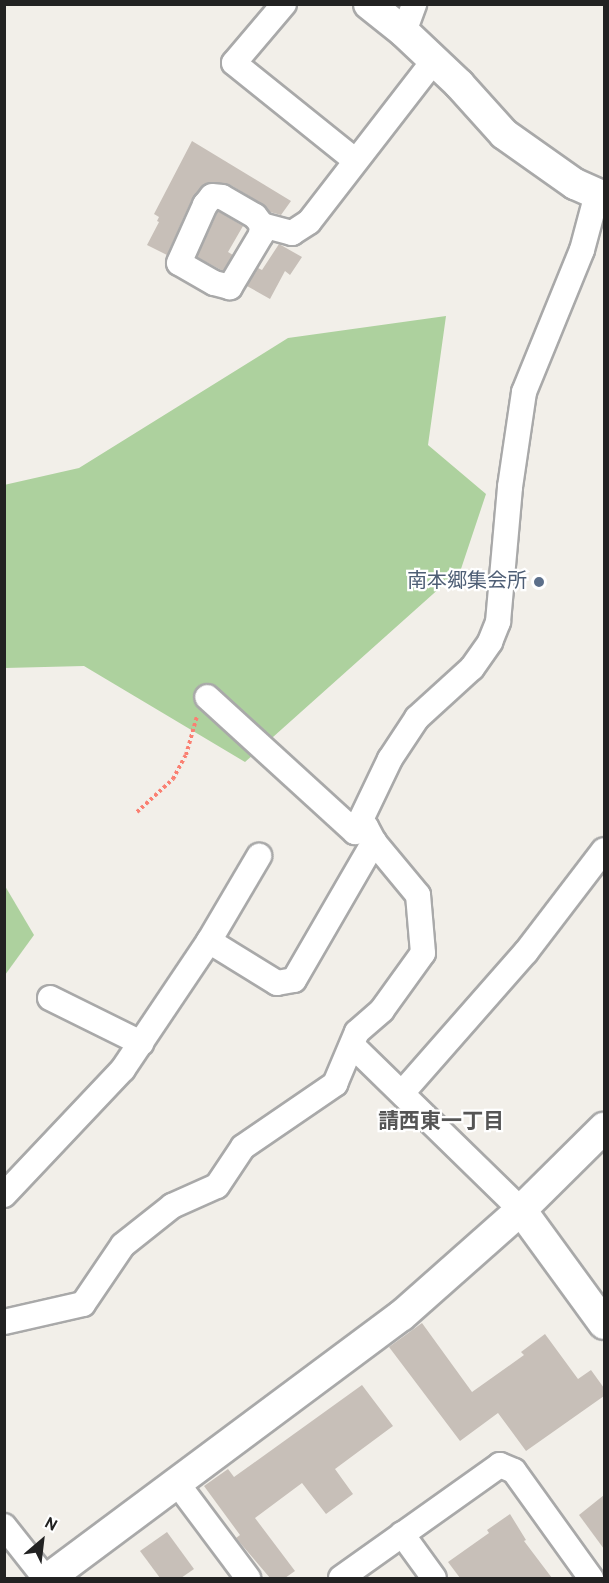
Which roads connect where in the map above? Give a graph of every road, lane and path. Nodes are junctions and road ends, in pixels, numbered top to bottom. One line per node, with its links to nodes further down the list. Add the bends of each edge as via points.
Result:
1 (284, 4): 5 (street, via 234,63)
2 (369, 4): 3 (street)
3 (409, 18): 4 (street)
4 (434, 60): 5 (street); 6 (street, via 504,134 575,184)
5 (356, 161): 7 (street, via 309,222 292,233)
6 (601, 195): 10 (street, via 524,392 510,487 498,622 472,668 417,718 390,759)
7 (262, 225)
8 (207, 697): 9 (path, via 173,779); 10 (street)
9 (137, 812)
10 (364, 837): 13 (street, via 294,980 277,983); 16 (street, via 418,895 423,953 382,1010 357,1032)
11 (604, 850): 17 (street, via 526,952)
12 (259, 856): 13 (street)
13 (209, 941): 15 (street)
14 (50, 998): 15 (street)
15 (141, 1043): 19 (street, via 123,1069)
16 (353, 1046): 17 (street); 21 (street, via 335,1084 243,1147 217,1186 172,1206 123,1245 83,1304)
17 (402, 1093): 20 (street)
18 (604, 1128): 20 (street)
19 (4, 1195)
20 (521, 1210): 22 (street); 23 (street, via 401,1316)
21 (4, 1322)
22 (604, 1324)
23 (177, 1483): 26 (street); 27 (street)
24 (4, 1526): 26 (street)
25 (402, 1534): 28 (street); 29 (street); 30 (street, via 494,1467 507,1466 514,1470)
26 (47, 1578)
27 (248, 1578)
28 (341, 1578)
29 (434, 1578)
30 (591, 1578)

